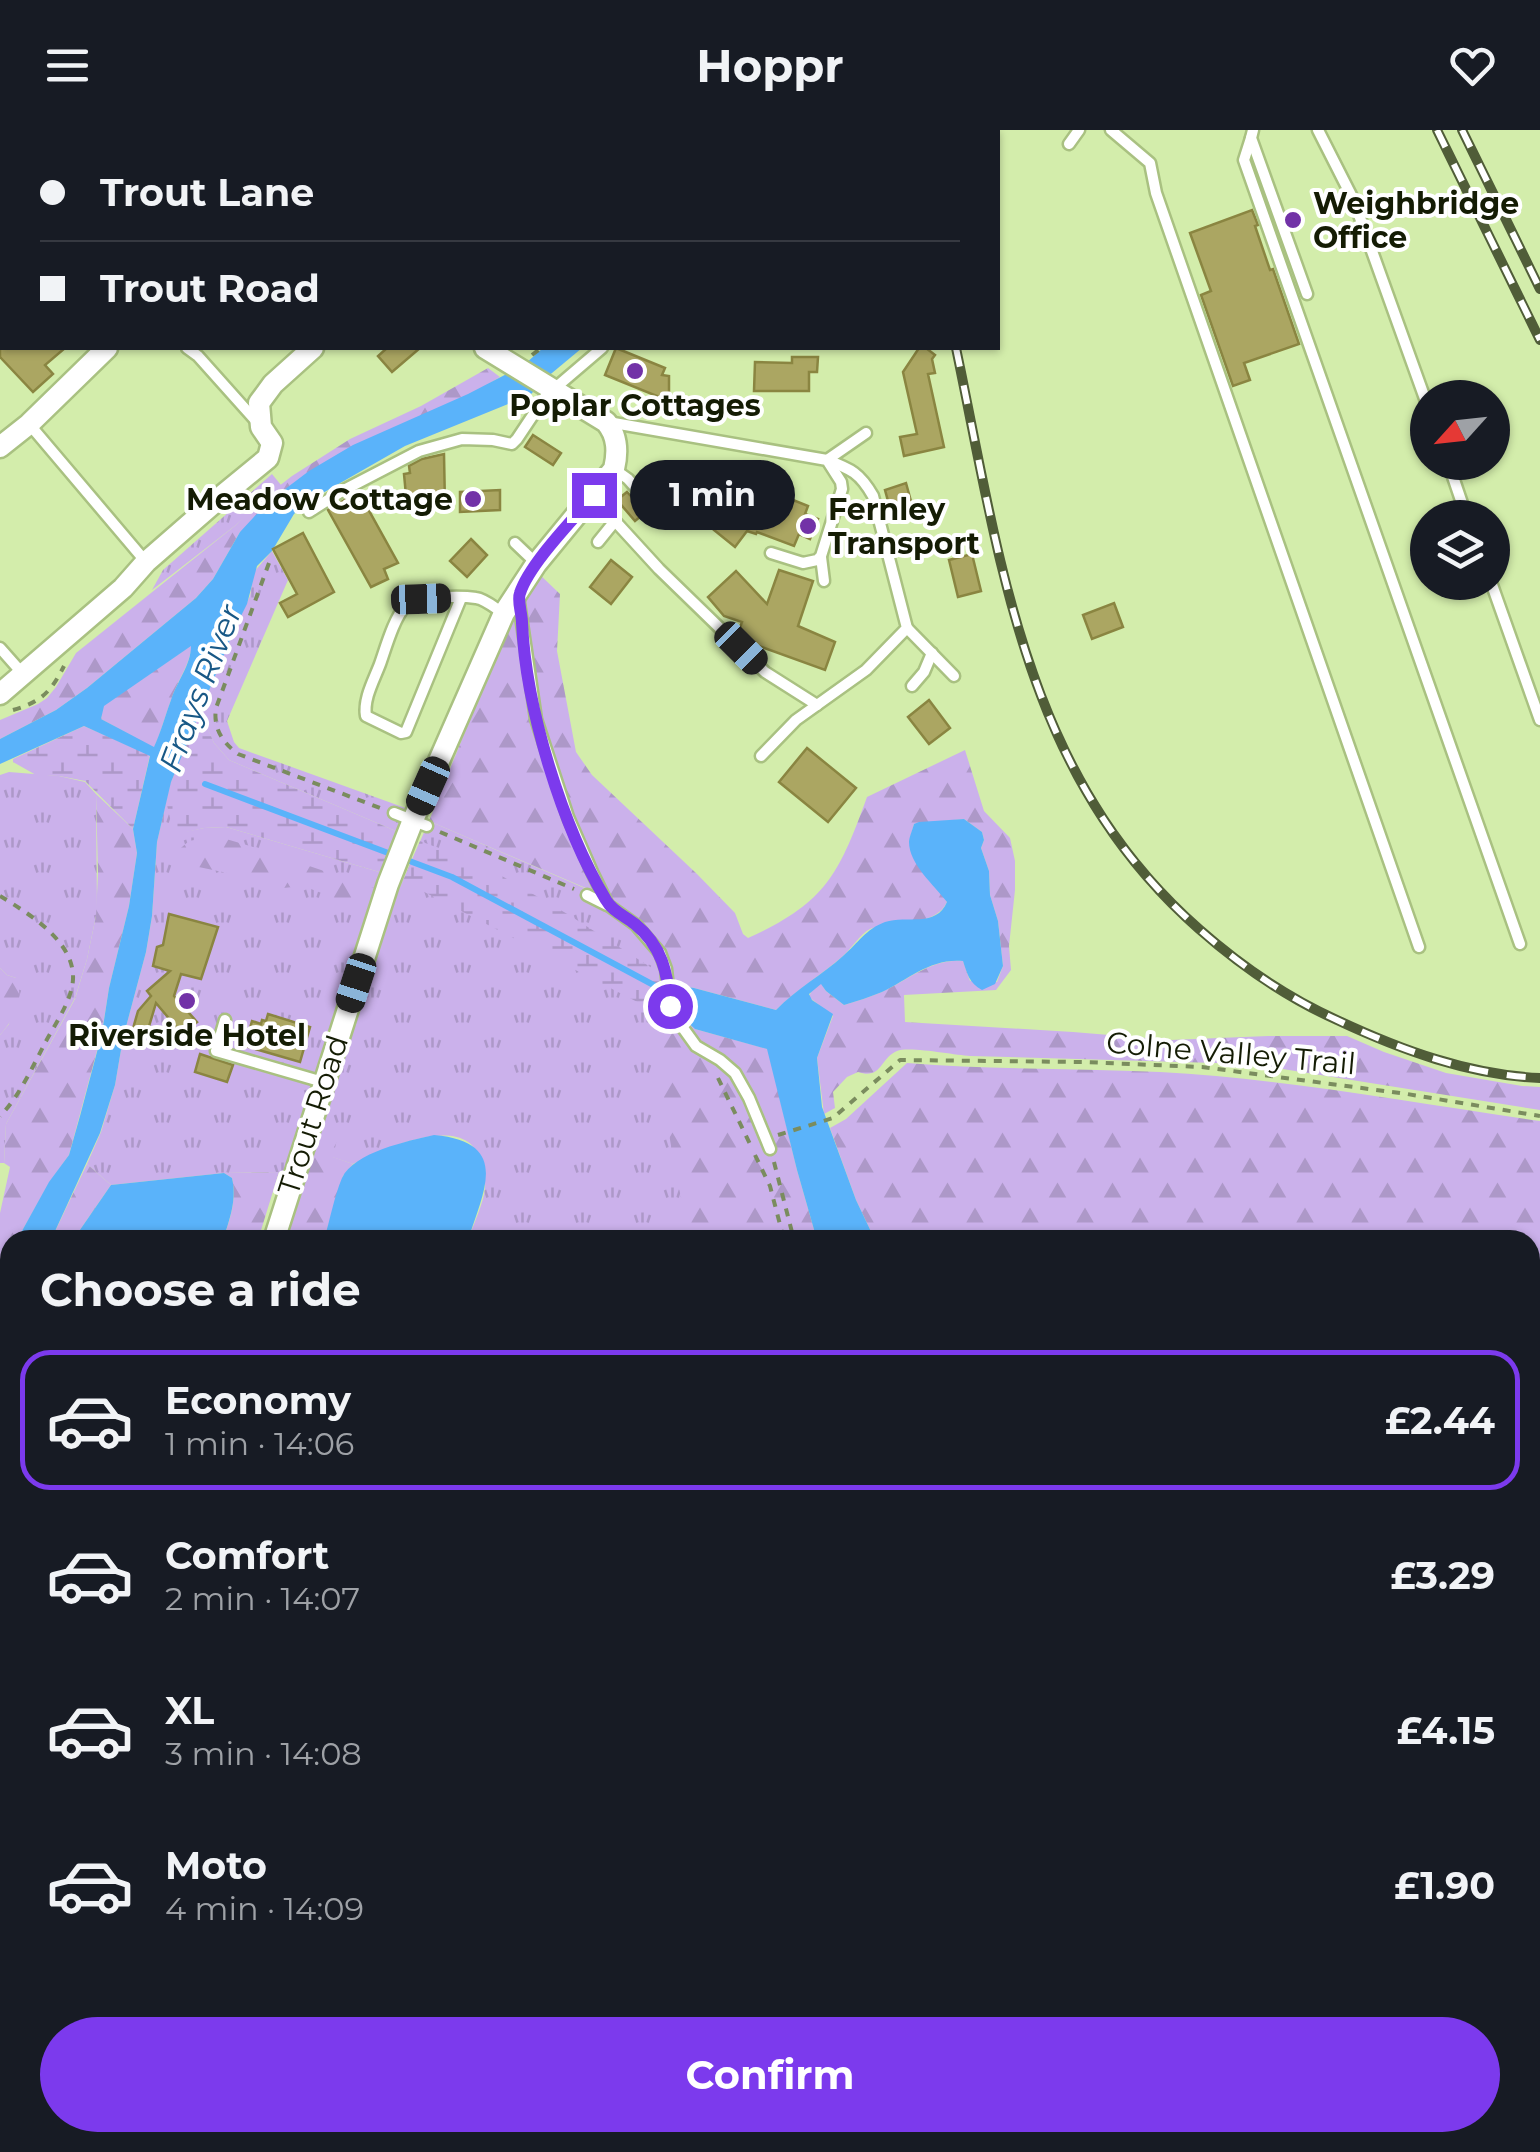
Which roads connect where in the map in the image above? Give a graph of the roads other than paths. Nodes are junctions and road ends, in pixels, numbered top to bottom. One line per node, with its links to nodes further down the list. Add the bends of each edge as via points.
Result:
1 (1079, 130): 5 (lane)
2 (1111, 130): 49 (lane, via 1153,168 1156,193)
3 (1318, 130): 12 (lane, via 1354,201)
4 (1252, 134): 6 (lane); 48 (lane, via 1244,160)
5 (1069, 144)
6 (1308, 294)
7 (106, 350): 15 (street)
8 (190, 350): 16 (lane)
9 (311, 350): 16 (street, via 263,395)
10 (487, 350): 13 (street)
11 (600, 350): 13 (lane)
12 (1419, 380)
13 (553, 388): 14 (street); 23 (lane, via 512,444 462,439 418,451)
14 (606, 422): 19 (lane); 20 (street, via 617,446)
15 (29, 424): 18 (street); 29 (lane)
16 (261, 426): 29 (street, via 272,442 268,458)
17 (866, 433): 19 (lane)
18 (0, 448)
19 (827, 460): 28 (lane, via 842,489); 36 (lane, via 851,469 873,496)
20 (614, 469): 21 (street, Trout Road); 22 (lane)
21 (594, 495): 24 (lane); 30 (street, Trout Road)
22 (650, 504)
23 (309, 512)
24 (616, 521): 25 (lane); 43 (lane, via 765,672)
25 (598, 542)
26 (515, 543): 30 (lane)
27 (771, 554): 28 (lane, via 807,564)
28 (820, 556): 31 (lane)
29 (146, 562): 39 (street)
30 (536, 564): 32 (street, Trout Road)
31 (824, 580)
32 (518, 596): 35 (street, Trout Road); 47 (lane, via 543,742)
33 (461, 598): 33 (lane, via 405,606 366,702 370,720 406,732); 35 (lane, via 479,598)
34 (1497, 600): 44 (lane)
35 (504, 614): 51 (street, Trout Road, via 410,823)
36 (907, 628): 38 (lane); 43 (lane, via 866,670)
37 (0, 648): 39 (lane)
38 (932, 653): 40 (lane); 41 (lane)
39 (22, 674): 42 (street)
40 (954, 676)
41 (912, 686)
42 (0, 694)
43 (816, 705): 45 (lane)
44 (1540, 720)
45 (762, 756)
46 (587, 895): 47 (lane)
47 (608, 905): 52 (lane, via 652,942 665,964 670,1006 692,1042 739,1080)
48 (1520, 944)
49 (1419, 947)
50 (225, 1020): 51 (lane, via 216,1051)
51 (323, 1082): 53 (street, Trout Road)
52 (770, 1150)
53 (277, 1230)

